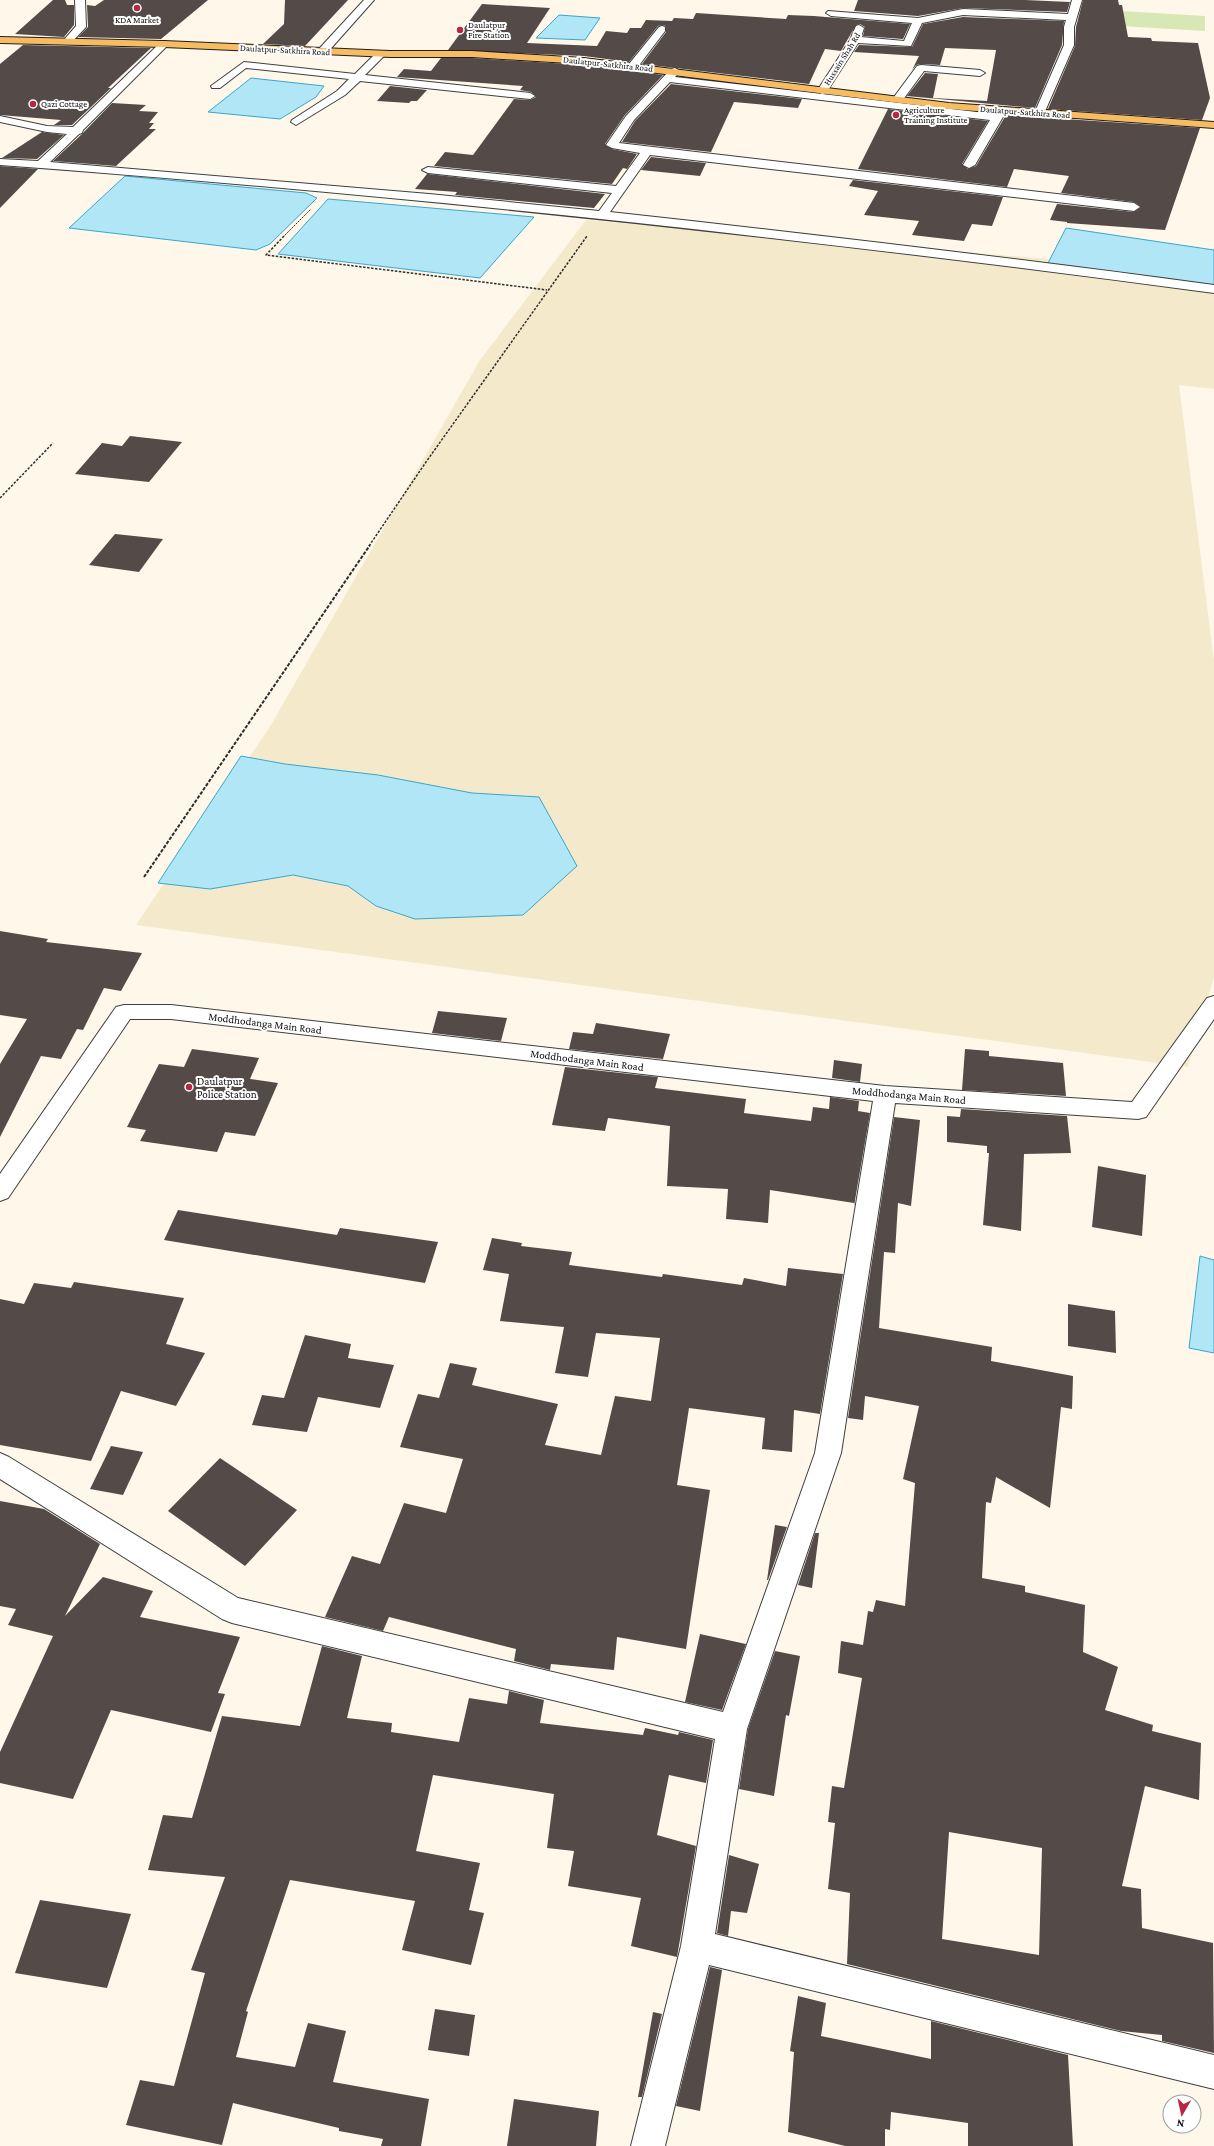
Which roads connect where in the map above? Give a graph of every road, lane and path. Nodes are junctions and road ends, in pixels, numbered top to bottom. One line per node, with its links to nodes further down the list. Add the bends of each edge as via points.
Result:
1 (80, 0): 9 (street, via 81,27)
2 (369, 0): 11 (street)
3 (1077, 0): 4 (street)
4 (1072, 17): 5 (street, via 963,12); 22 (street, via 1068,45)
5 (918, 21): 8 (street, via 908,44); 8 (street, Hussain Shah Rd, via 833,9 854,22 860,29)
6 (662, 29): 13 (street)
7 (0, 40): 9 (main road, Daulatpur-Satkhira Road)
8 (855, 40): 18 (street, Hussain Shah Rd)
9 (68, 41): 10 (main road, Daulatpur-Satkhira Road)
10 (164, 44): 11 (main road, Daulatpur-Satkhira Road); 26 (street)
11 (322, 52): 12 (main road, Daulatpur-Satkhira Road)
12 (382, 54): 13 (main road, Daulatpur-Satkhira Road, via 472,54); 16 (street)
13 (633, 66): 15 (main road, Daulatpur-Satkhira Road)
14 (980, 73): 20 (street, via 921,68)
15 (671, 75): 18 (main road, Daulatpur-Satkhira Road); 21 (street); 27 (street, via 630,118 612,145)
16 (357, 77): 17 (street, via 244,65); 19 (street); 24 (street, via 341,93)
17 (216, 86)
18 (822, 91): 20 (main road, Daulatpur-Satkhira Road)
19 (530, 96)
20 (898, 99): 21 (main road, Daulatpur-Satkhira Road)
21 (1000, 114): 22 (main road, Daulatpur-Satkhira Road); 30 (street)
22 (1039, 114): 25 (main road, Daulatpur-Satkhira Road)
23 (0, 119): 26 (street, via 47,129)
24 (296, 122)
25 (1214, 125)
26 (78, 131): 29 (street)
27 (647, 151): 33 (street); 34 (street)
28 (0, 162): 29 (street)
29 (42, 165): 32 (street)
30 (969, 165)
31 (428, 170): 33 (street)
32 (330, 190): 35 (street); 37 (path, via 266,255)
33 (619, 190): 35 (street)
34 (1134, 207)
35 (602, 215): 36 (street, via 796,236); 37 (path)
36 (1214, 289)
37 (547, 290): 40 (path, via 426,462)
38 (53, 443): 39 (path)
39 (0, 498)
40 (144, 878)
41 (1214, 1003): 42 (street, Moddhodanga Main Road, via 1138,1111)
42 (885, 1094): 43 (street, Moddhodanga Main Road, via 171,1012 124,1012); 45 (street, via 828,1453)
43 (0, 1192)
44 (0, 1465): 45 (street, via 232,1610)
45 (732, 1729): 46 (street)
46 (697, 1946): 47 (street); 48 (street)
47 (1214, 2072)
48 (648, 2146)

